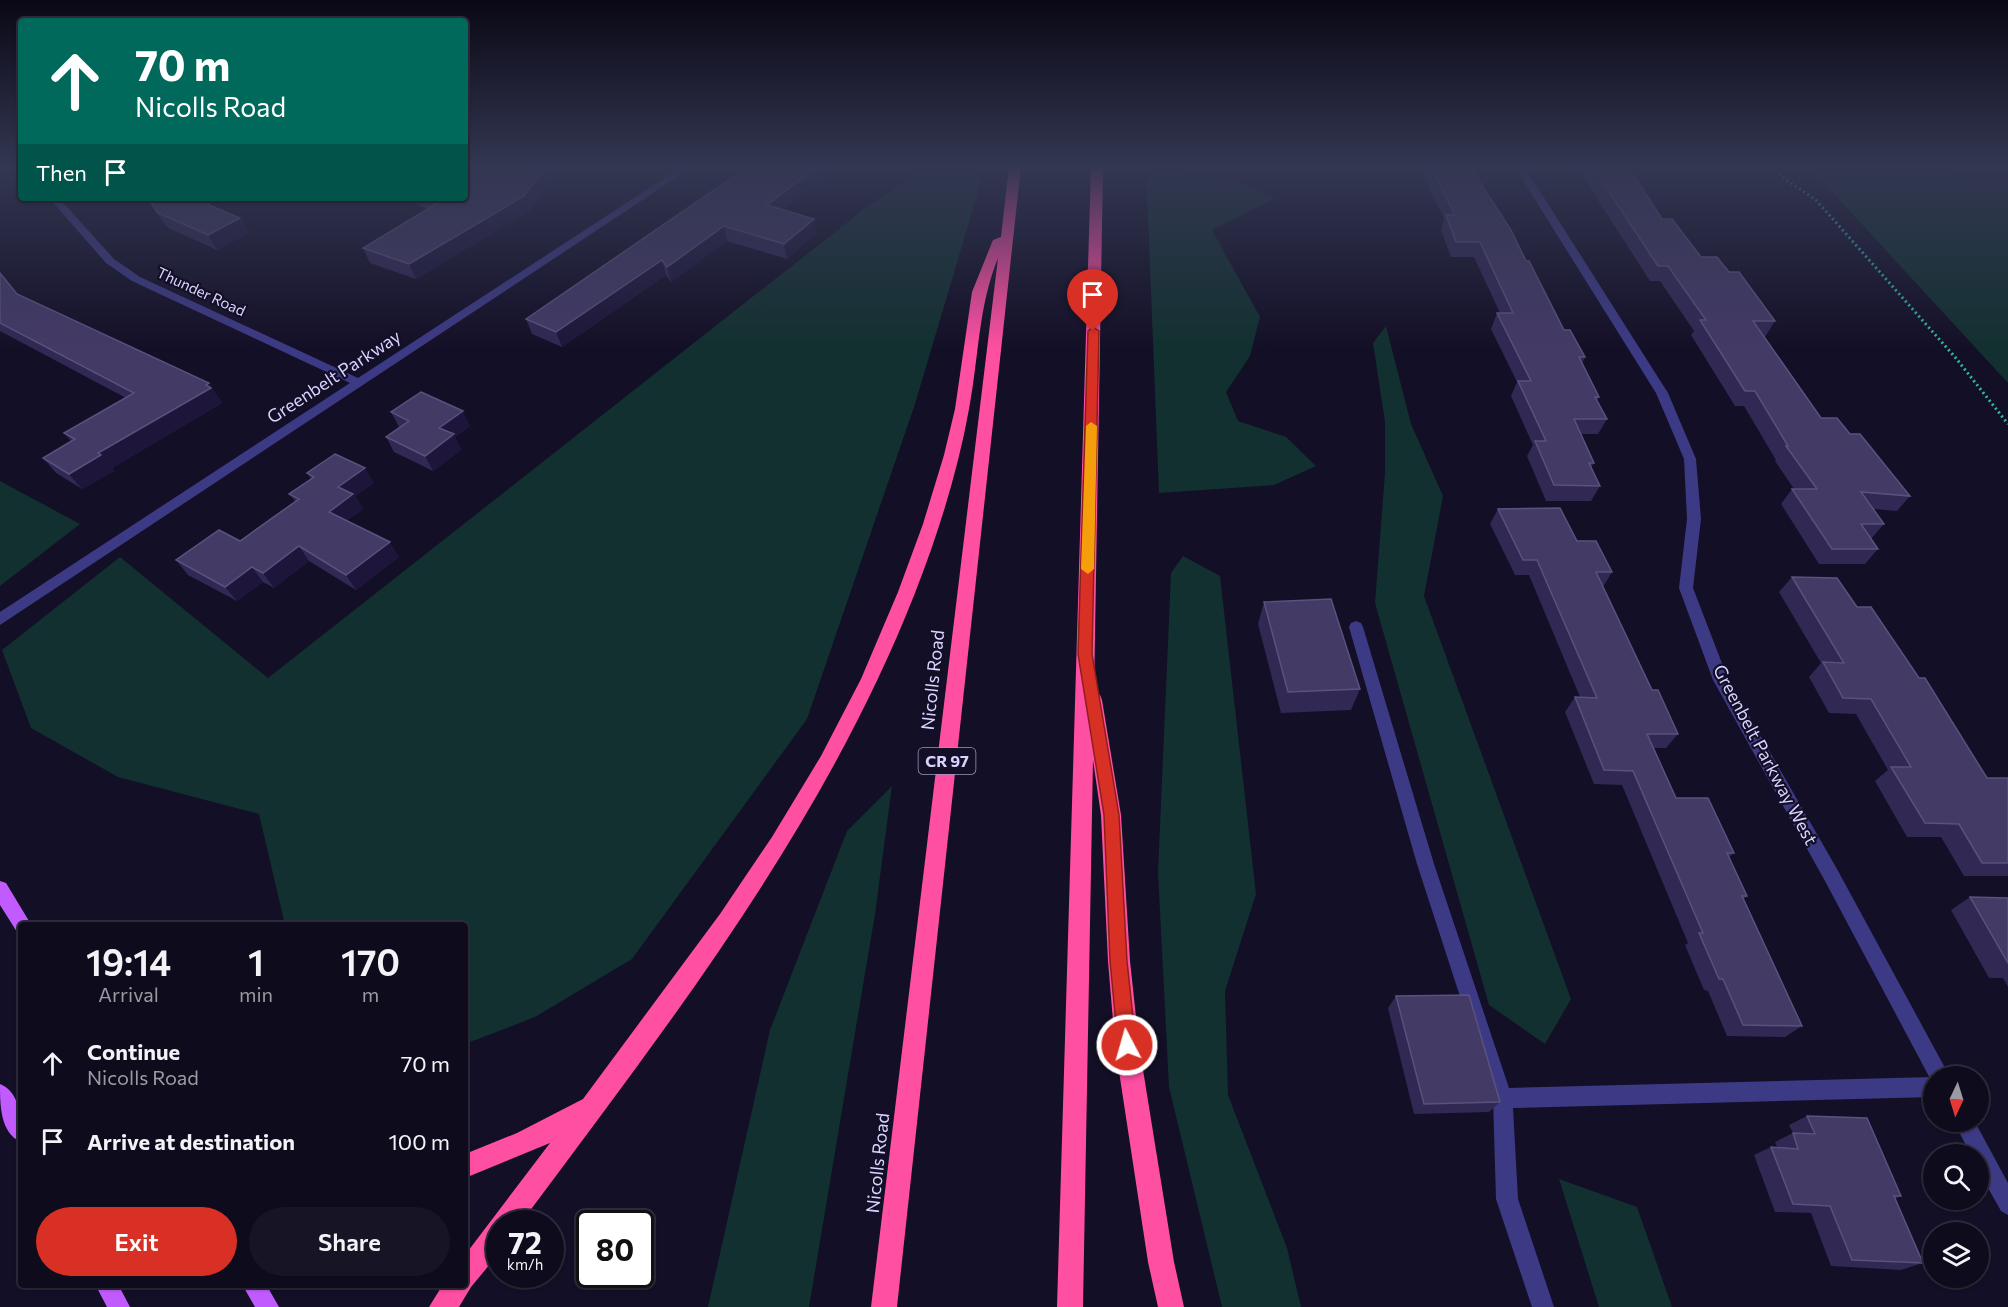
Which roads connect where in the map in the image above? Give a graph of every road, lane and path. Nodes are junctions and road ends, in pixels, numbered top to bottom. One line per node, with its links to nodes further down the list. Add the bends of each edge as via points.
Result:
1 (80, 227): 9 (street, Thunder Road, via 110,261 136,279)
2 (591, 227): 9 (street, Greenbelt Parkway)
3 (1005, 227): 20 (highway, via 979,292 962,408 944,481 879,660 786,836)
4 (1008, 227): 34 (highway, Nicolls Road / CR 97)
5 (1096, 227): 13 (highway)
6 (1557, 227): 16 (street, Greenbelt Parkway West, via 1662,393 1690,459 1694,519 1686,588 1721,680)
7 (1840, 227): 8 (path)
8 (1955, 357): 10 (path)
9 (358, 382): 11 (street, Greenbelt Parkway)
10 (2008, 423)
11 (0, 620)
12 (1356, 627): 19 (street, via 1397,774)
13 (1085, 654): 35 (highway); 36 (highway, via 1111,815 1127,1045)
14 (0, 889): 15 (main road)
15 (21, 922)
16 (1934, 1066)
17 (1923, 1087): 19 (street)
18 (0, 1094): 21 (main road)
19 (1503, 1098): 37 (street, via 1508,1199)
20 (592, 1106): 23 (highway, via 544,1134); 25 (highway)
21 (18, 1126)
22 (1969, 1132): 24 (street)
23 (468, 1165)
24 (2008, 1204)
25 (514, 1210)
26 (486, 1248): 27 (highway)
27 (468, 1272)
28 (108, 1288): 31 (main road)
29 (255, 1288): 32 (main road)
30 (456, 1288): 33 (highway)
31 (119, 1307)
32 (268, 1307)
33 (442, 1307)
34 (884, 1307)
35 (1070, 1307)
36 (1171, 1307)
37 (1543, 1307)

